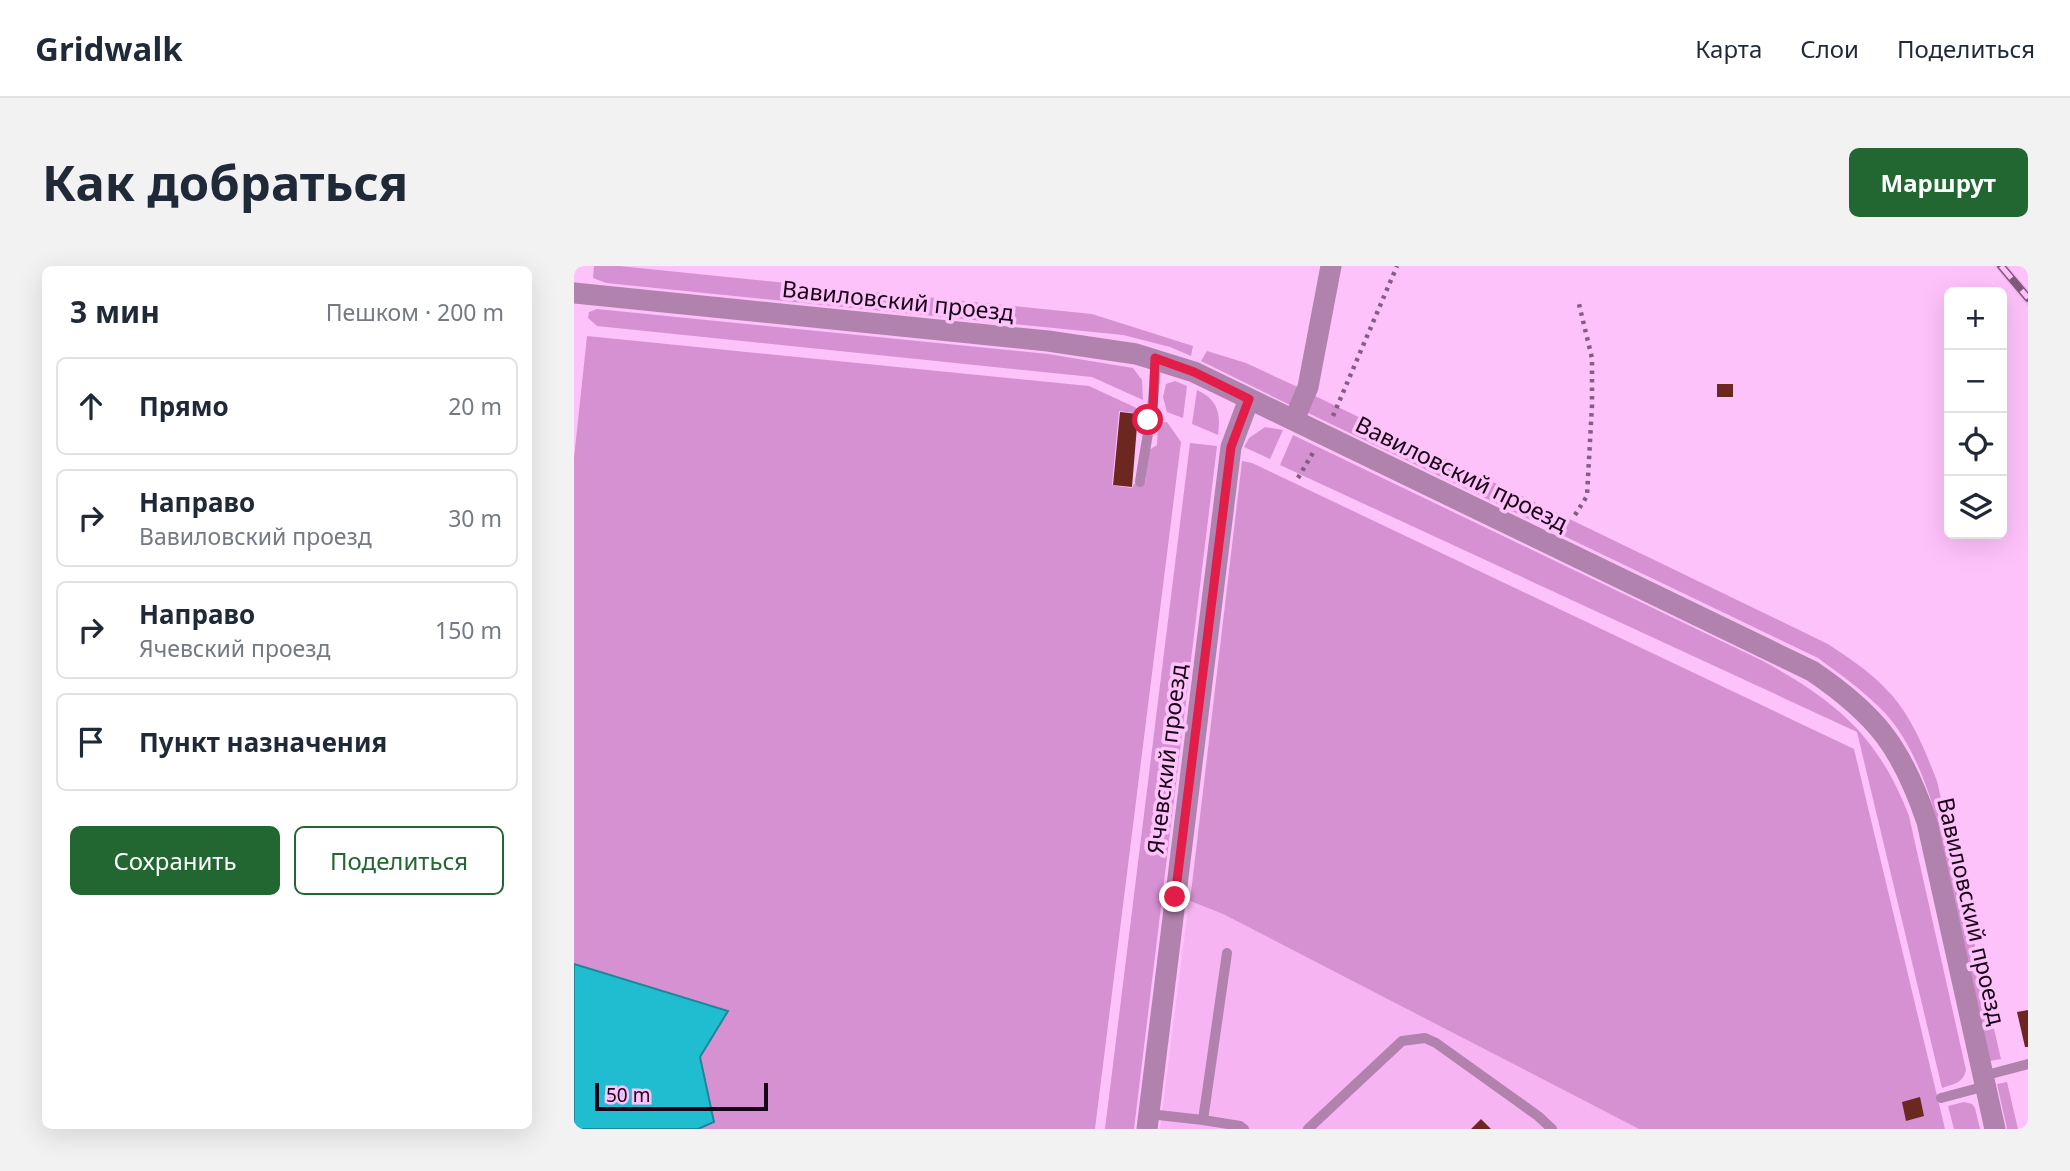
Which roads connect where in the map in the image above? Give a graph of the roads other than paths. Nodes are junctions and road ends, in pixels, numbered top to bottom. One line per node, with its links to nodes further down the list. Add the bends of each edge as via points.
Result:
1 (1331, 266): 5 (street, via 1308,387)
2 (574, 293): 3 (street, Вавиловский проезд, via 1048,341)
3 (1155, 358): 4 (street, Вавиловский проезд); 6 (lane, via 1153,409)
4 (1249, 399): 5 (street, Вавиловский проезд); 12 (street, Ячевский проезд, via 1231,447)
5 (1294, 420): 9 (street, Вавиловский проезд, via 1812,671 1847,695 1898,753 1915,787 1927,822)
6 (1140, 482)
7 (1227, 953): 11 (lane)
8 (2028, 1064): 9 (lane)
9 (1984, 1081): 10 (lane); 16 (street, Вавиловский проезд)
10 (1941, 1098)
11 (1203, 1120): 12 (lane); 13 (lane)
12 (1148, 1121)
13 (1244, 1129)
14 (1308, 1129): 15 (lane, via 1402,1041 1416,1038 1436,1043)
15 (1552, 1129)
16 (1995, 1129)

